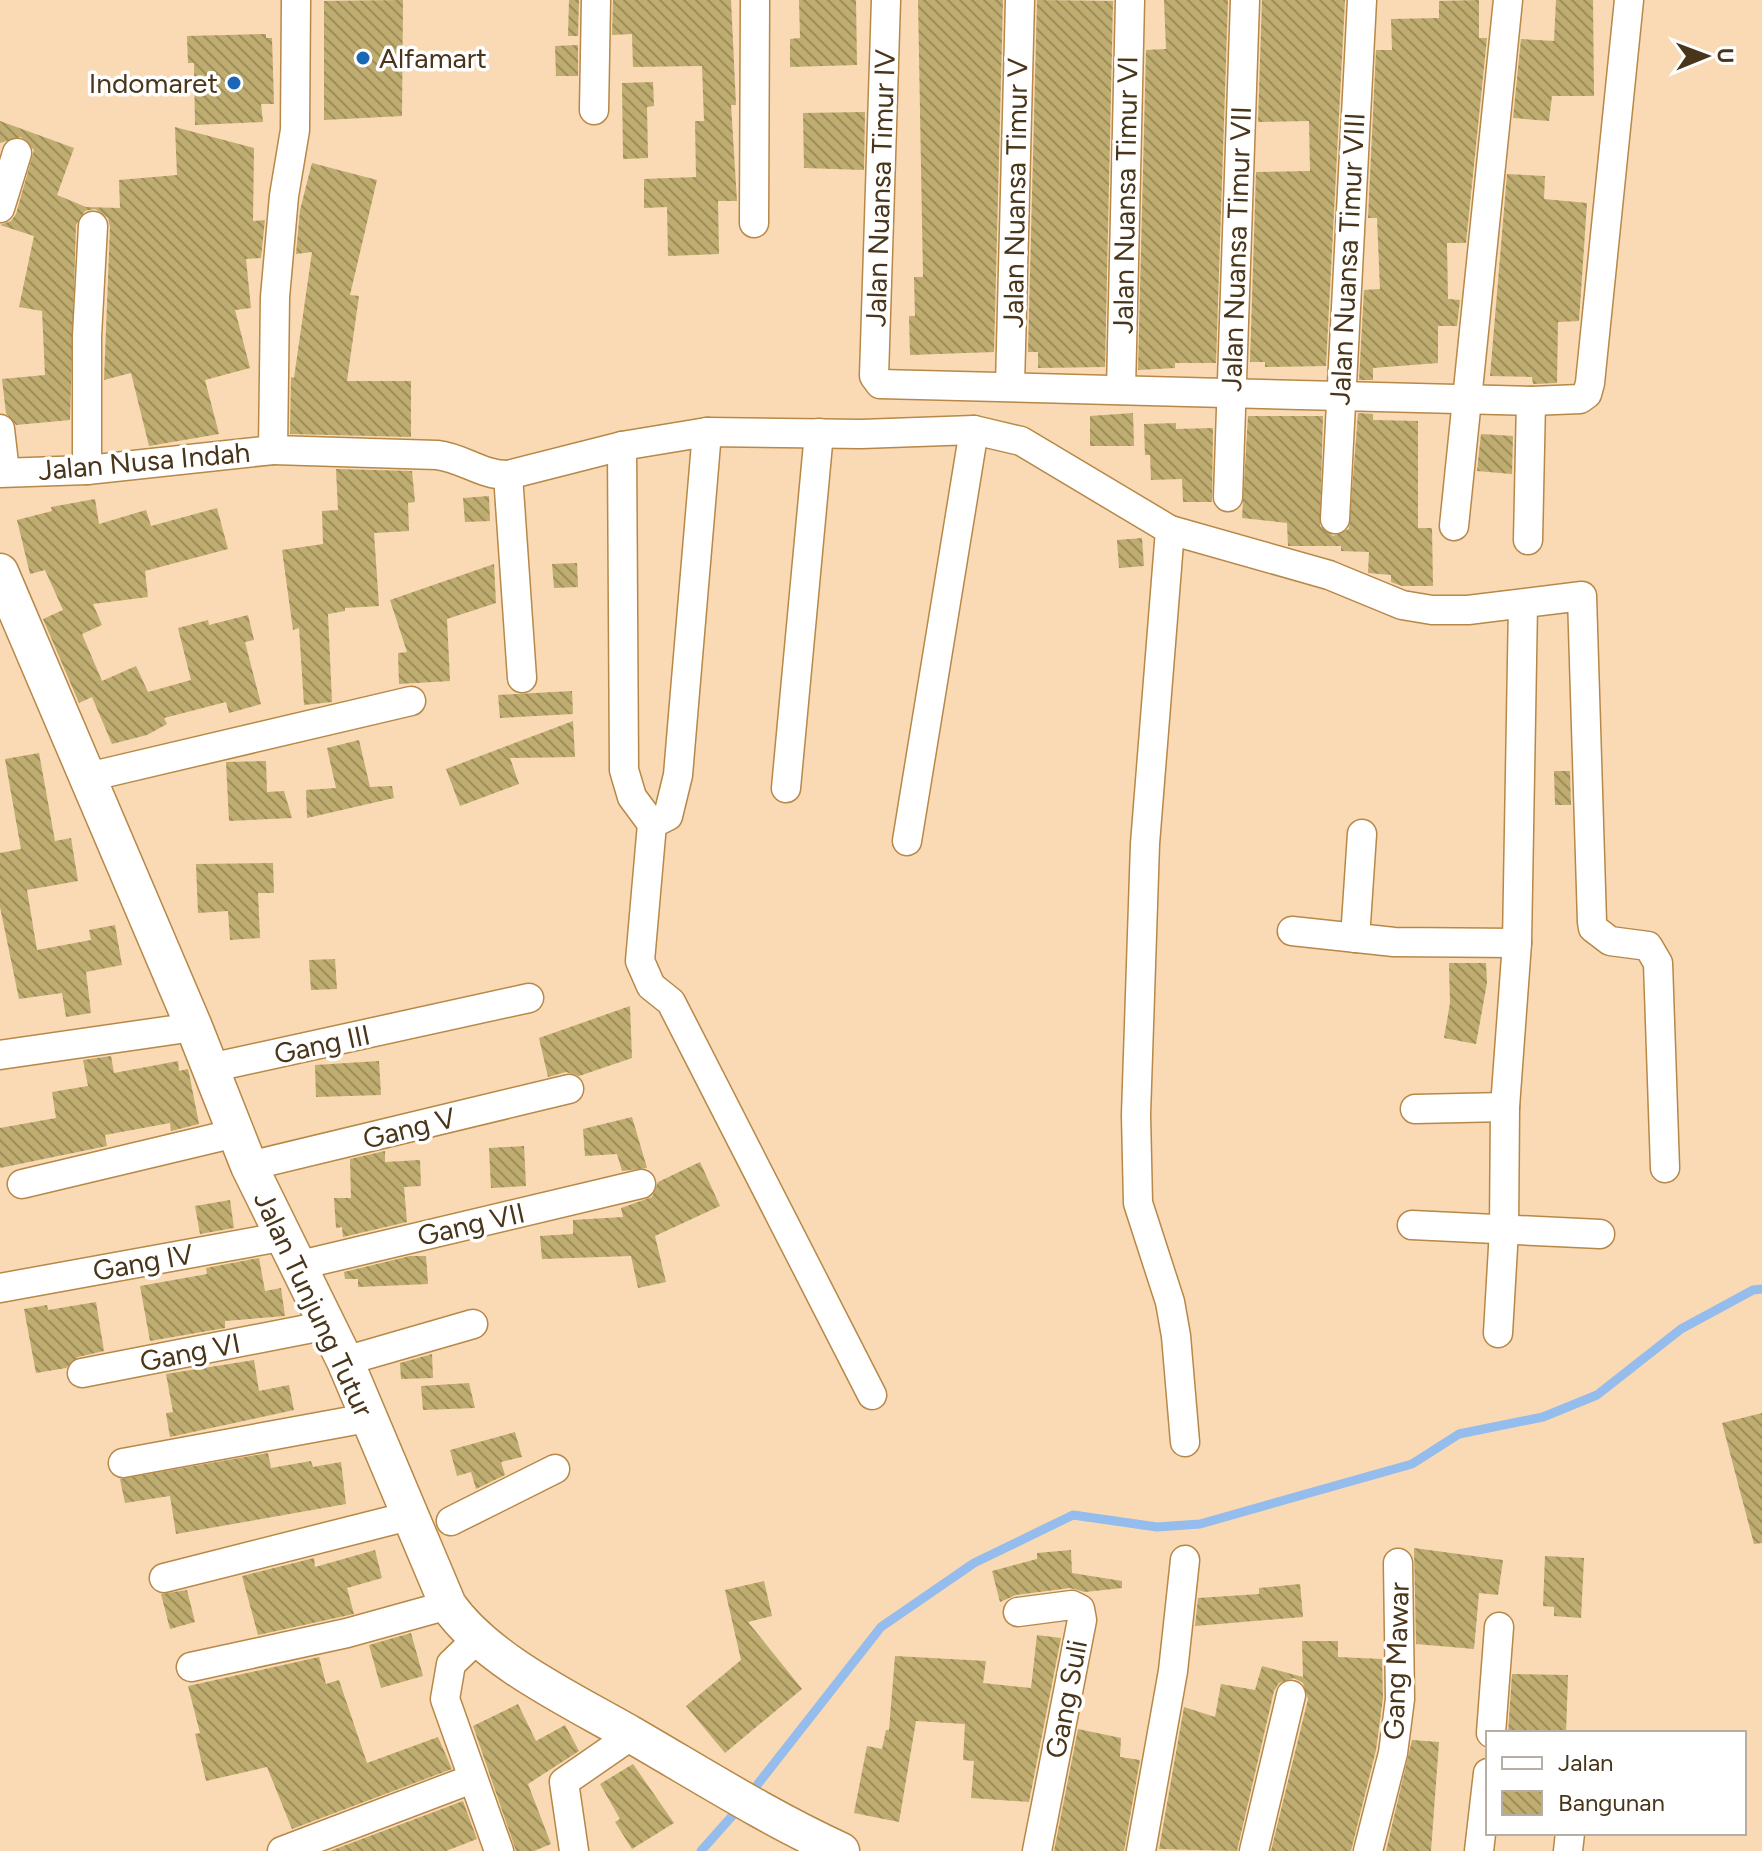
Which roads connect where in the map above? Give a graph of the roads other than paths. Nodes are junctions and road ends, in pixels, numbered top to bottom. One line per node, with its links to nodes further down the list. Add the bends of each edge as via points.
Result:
1 (296, 0): 27 (street, Jalan Nusa Indah, via 295,130 275,297)
2 (596, 0): 11 (street)
3 (755, 0): 14 (street)
4 (886, 0): 16 (street, Jalan Nuansa Timur IV, via 874,376 889,385)
5 (1020, 0): 16 (street, Jalan Nuansa Timur V)
6 (1130, 0): 17 (street, Jalan Nuansa Timur VI)
7 (1245, 0): 18 (street, Jalan Nuansa Timur VII)
8 (1362, 0): 19 (street, Jalan Nuansa Timur VIII)
9 (1508, 0): 20 (street)
10 (1629, 0): 21 (street, via 1590,383 1580,399)
11 (594, 110)
12 (17, 153): 13 (street)
13 (0, 208)
14 (754, 223)
15 (93, 226): 28 (street)
16 (1010, 385): 17 (street)
17 (1121, 390): 18 (street)
18 (1231, 392): 19 (street); 31 (street, Jalan Nuansa Timur VII)
19 (1339, 394): 20 (street); 32 (street, Jalan Nuansa Timur VIII)
20 (1467, 397): 21 (street); 33 (street)
21 (1531, 401): 35 (street)
22 (0, 429): 29 (street)
23 (974, 430): 25 (street); 34 (street, via 1021,441); 44 (street)
24 (707, 432): 25 (street); 26 (street); 42 (street, via 677,785 668,816)
25 (819, 433): 41 (street)
26 (622, 446): 30 (street); 42 (street, via 624,770 632,797)
27 (273, 450): 28 (street, Jalan Nusa Indah); 30 (street, via 437,455 455,457 480,472)
28 (87, 470): 29 (street, Jalan Nusa Indah)
29 (2, 473)
30 (508, 475): 38 (street)
31 (1228, 497)
32 (1335, 519)
33 (1454, 526)
34 (1170, 530): 37 (street, via 1329,575 1421,610); 71 (street, via 1145,844 1136,1115 1138,1203 1170,1302)
35 (1528, 540)
36 (0, 572): 40 (street, Jalan Tunjung Tutur)
37 (1523, 604): 47 (street); 56 (street, via 1582,596 1592,922 1610,941 1648,946 1658,963)
38 (522, 678)
39 (411, 701): 40 (street)
40 (88, 777): 49 (street, Jalan Tunjung Tutur)
41 (786, 788)
42 (652, 824): 69 (street, via 640,961 651,986 671,1002)
43 (1362, 834): 46 (street)
44 (907, 841)
45 (1292, 931): 46 (street)
46 (1355, 938): 47 (street)
47 (1517, 943): 53 (street)
48 (529, 998): 51 (street, Gang III)
49 (194, 1027): 50 (street); 51 (street, Jalan Tunjung Tutur)
50 (0, 1055)
51 (210, 1068): 55 (street, Jalan Tunjung Tutur)
52 (569, 1089): 55 (street, Gang V)
53 (1505, 1107): 54 (street); 60 (street)
54 (1415, 1109)
55 (242, 1150): 57 (street, Gang V); 62 (street, Jalan Tunjung Tutur)
56 (1665, 1168)
57 (22, 1184)
58 (641, 1184): 62 (street, Gang VII)
59 (1412, 1225): 60 (street)
60 (1504, 1230): 61 (street); 66 (street)
61 (1600, 1234)
62 (293, 1250): 63 (street, Gang IV); 65 (street, Jalan Tunjung Tutur)
63 (0, 1288)
64 (473, 1324): 67 (street)
65 (313, 1328): 67 (street, Jalan Tunjung Tutur); 68 (street, Gang VI)
66 (1498, 1333)
67 (345, 1361): 70 (street, Jalan Tunjung Tutur)
68 (82, 1373)
69 (872, 1395)
70 (367, 1418): 72 (street); 74 (street, Jalan Tunjung Tutur)
71 (1185, 1442)
72 (123, 1463)
73 (555, 1469): 75 (street)
74 (409, 1516): 78 (street); 79 (street, Jalan Tunjung Tutur)
75 (451, 1521)
76 (1185, 1560): 94 (street, via 1173,1671)
77 (1398, 1563): 96 (street, Gang Mawar, via 1400,1699 1393,1753)
78 (164, 1578)
79 (448, 1605): 82 (street, Jalan Tunjung Tutur); 83 (street)
80 (1018, 1612): 93 (street, Gang Suli, via 1072,1605 1080,1609 1082,1620)
81 (1499, 1627): 85 (street)
82 (478, 1638): 86 (street, Jalan Tunjung Tutur); 87 (street, via 451,1664 445,1699)
83 (191, 1667)
84 (1291, 1695): 95 (street)
85 (1491, 1731)
86 (632, 1735): 89 (street, Jalan Tunjung Tutur); 92 (street, via 564,1782)
87 (472, 1779): 90 (street); 91 (street)
88 (1486, 1790): 97 (street)
89 (829, 1845)
90 (282, 1851)
91 (499, 1851)
92 (574, 1851)
93 (1037, 1851)
94 (1141, 1851)
95 (1254, 1851)
96 (1368, 1851)
97 (1479, 1851)

